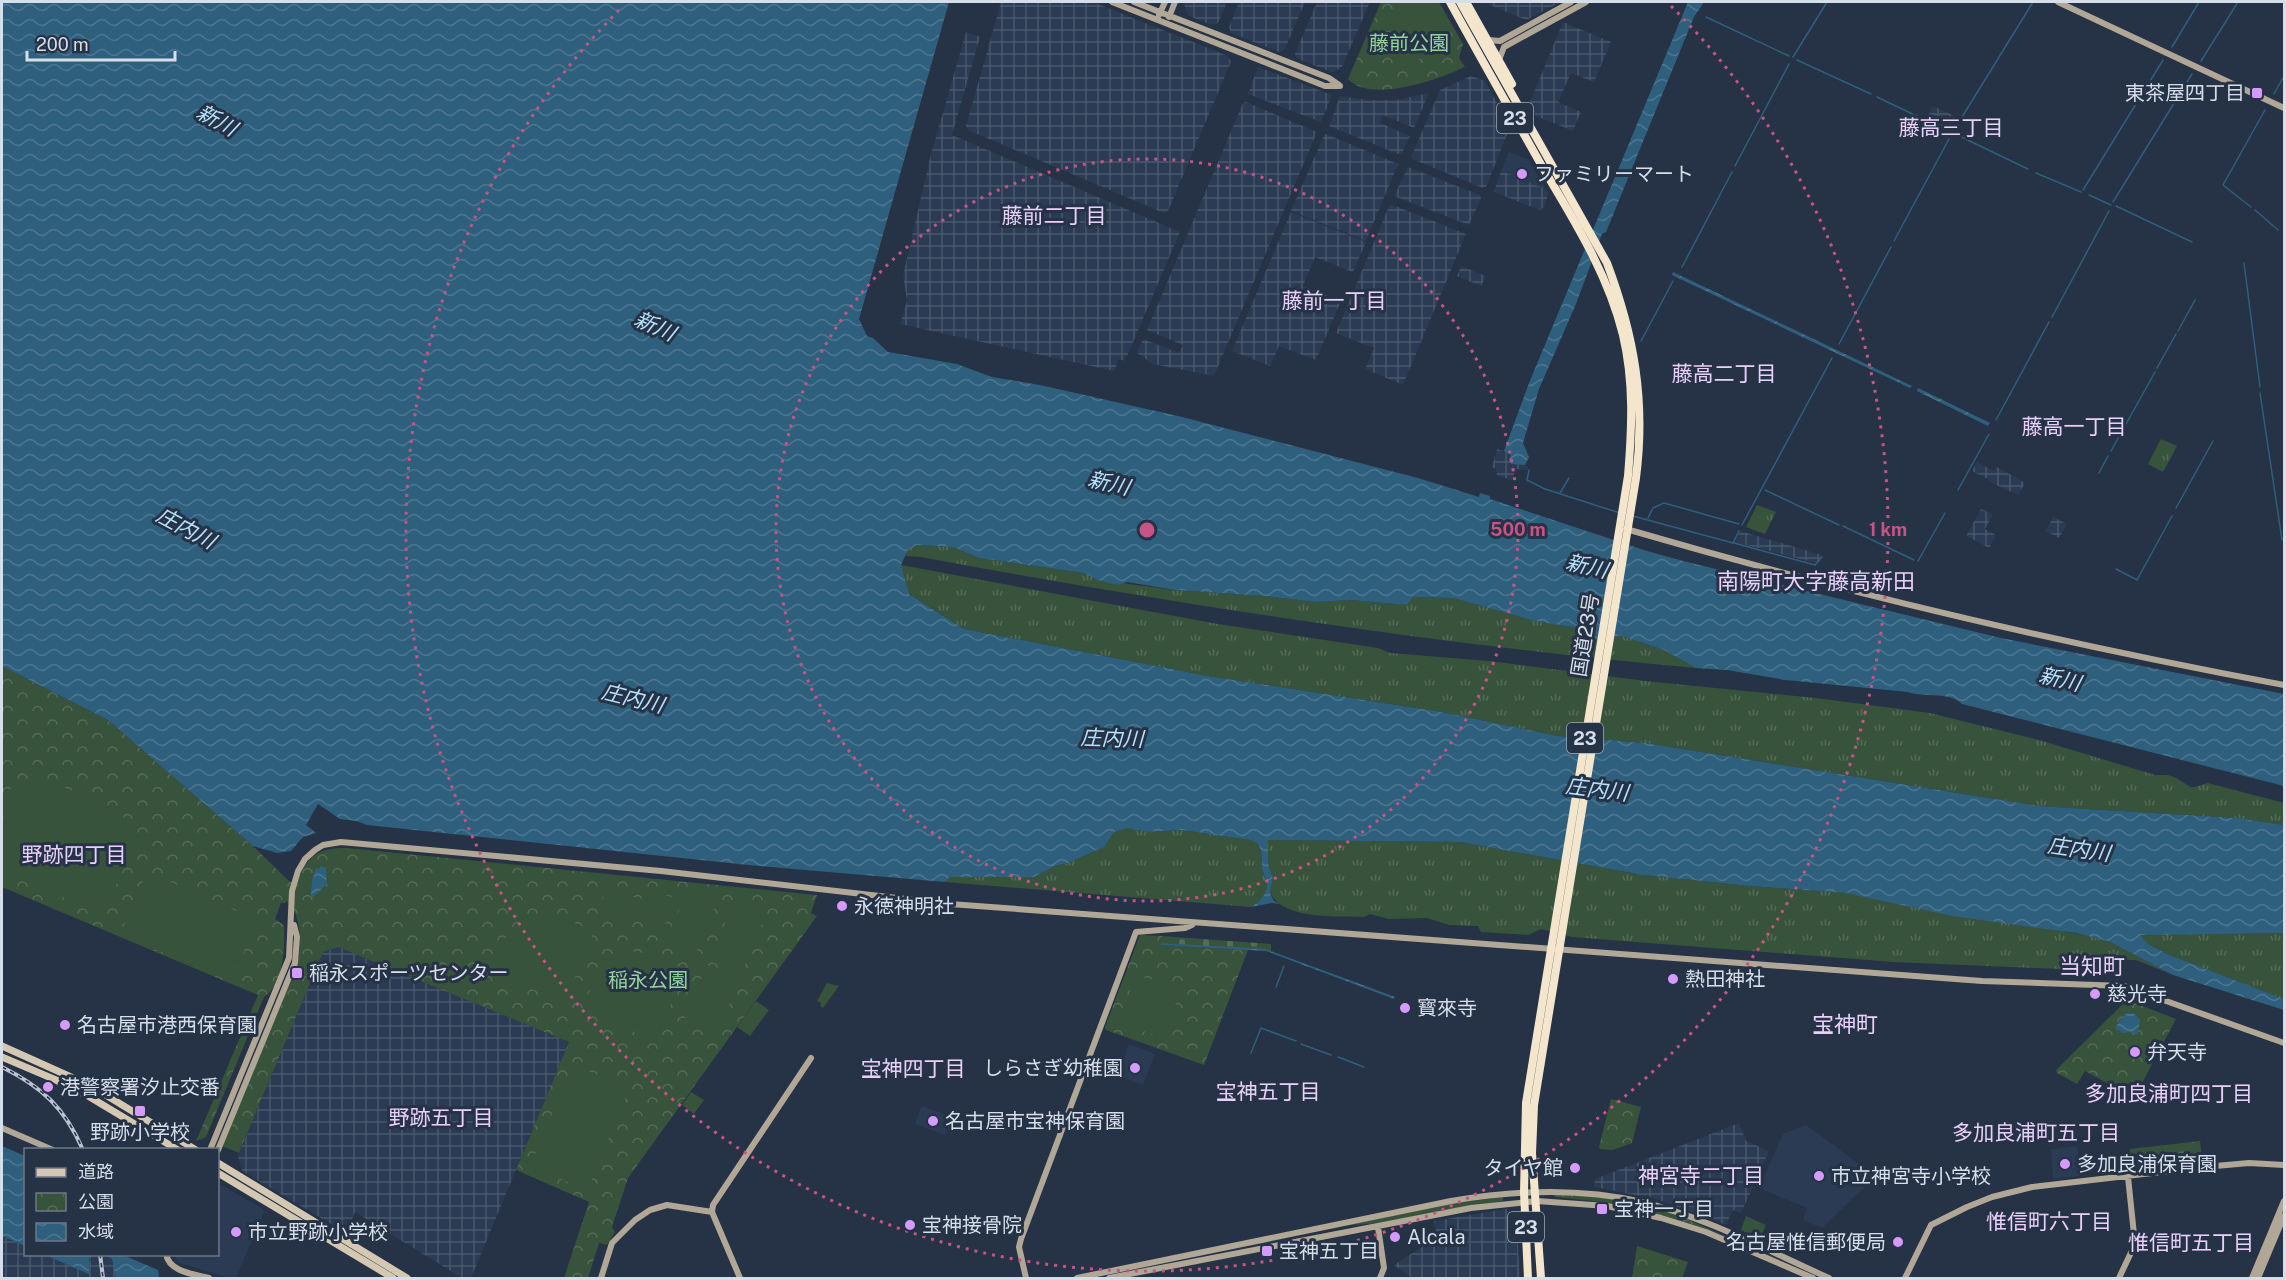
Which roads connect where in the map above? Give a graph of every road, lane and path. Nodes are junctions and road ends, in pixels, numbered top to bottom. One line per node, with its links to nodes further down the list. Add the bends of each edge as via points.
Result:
1 (1112, 2): 13 (street)
2 (1134, 2): 11 (street)
3 (1165, 2): 11 (street)
4 (1175, 2): 12 (street)
5 (1448, 2): 19 (highway, 国道23号 / 23, via 1582,233)
6 (1460, 2): 18 (highway, 国道23号 / 23)
7 (1466, 2): 15 (highway)
8 (1571, 2): 15 (street, via 1500,41)
9 (1586, 2): 16 (street, via 1503,48)
10 (2058, 2): 17 (street)
11 (1160, 12): 12 (street); 13 (street)
12 (1169, 16): 14 (street); 14 (street, via 1329,78 1340,86 1325,86)
13 (1157, 19): 14 (street)
14 (1166, 23)
15 (1488, 40): 16 (highway)
16 (1499, 60): 18 (highway)
17 (2284, 108)
18 (1578, 211): 19 (highway, 国道23号 / 23, via 1602,254)
19 (1619, 307): 20 (highway, 国道23号 / 23, via 1632,404)
20 (1623, 530): 21 (street, via 1945,612); 24 (highway, 国道23号 / 23)
21 (2284, 685)
22 (292, 919): 23 (street, via 292,891 301,865 323,845 341,842 650,870 950,904); 34 (street, via 289,958); 35 (street, via 297,937 295,963)
23 (1195, 923): 24 (street); 54 (street, via 1185,928 1136,932 1021,1239 1019,1247)
24 (1555, 951): 25 (street, via 1982,981 2115,984); 29 (highway, 国道23号 / 23)
25 (2284, 1043)
26 (2, 1046): 33 (main road, via 91,1086)
27 (2, 1057): 32 (main road, via 88,1096)
28 (811, 1058): 45 (street)
29 (1534, 1083): 40 (highway, 国道23号 / 23); 41 (highway, 国道23号 / 23, via 1524,1126)
30 (2, 1128): 31 (street)
31 (51, 1148)
32 (176, 1148)
33 (194, 1148)
34 (210, 1148)
35 (219, 1148)
36 (219, 1164): 51 (main road)
37 (2284, 1165): 39 (street, via 2249,1163)
38 (219, 1174): 50 (main road)
39 (2128, 1177): 62 (street, via 2022,1189 1967,1207 1931,1225); 63 (street, via 2135,1244)
40 (1536, 1191): 41 (street); 42 (highway, 国道23号 / 23); 61 (street, via 1590,1193 1663,1208)
41 (1524, 1192): 44 (highway, 国道23号 / 23); 55 (street, via 1451,1201)
42 (1537, 1201): 44 (street); 59 (highway, 国道23号 / 23); 60 (street, via 1607,1206 1661,1218 1706,1232)
43 (2284, 1201): 64 (street)
44 (1524, 1202): 47 (street, via 1471,1208); 58 (highway, 国道23号 / 23)
45 (712, 1212): 52 (street, via 667,1205 650,1210 612,1243); 53 (street)
46 (2284, 1216): 65 (street)
47 (1378, 1227): 56 (street); 57 (street, via 1384,1268)
48 (166, 1256): 49 (street, via 172,1266)
49 (209, 1278)
50 (393, 1278)
51 (407, 1278)
52 (601, 1278)
53 (740, 1278)
54 (1026, 1278)
55 (1077, 1278)
56 (1109, 1278)
57 (1380, 1278)
58 (1528, 1278)
59 (1541, 1278)
60 (1813, 1278)
61 (1829, 1278)
62 (1905, 1278)
63 (2119, 1278)
64 (2252, 1278)
65 (2258, 1278)

